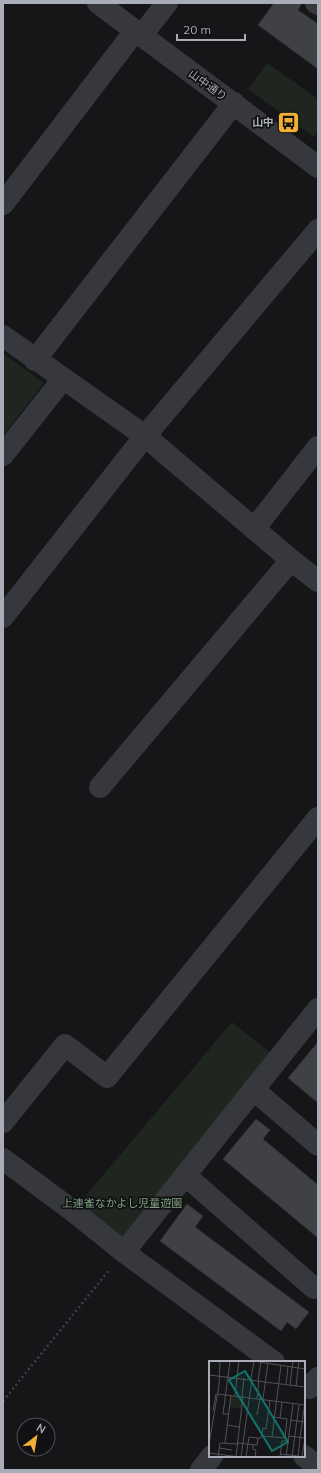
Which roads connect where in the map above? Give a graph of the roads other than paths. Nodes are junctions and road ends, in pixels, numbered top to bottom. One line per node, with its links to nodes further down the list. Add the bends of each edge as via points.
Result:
1 (98, 3): 3 (street, 山中通り)
2 (167, 3): 3 (street)
3 (138, 33): 4 (street, 山中通り); 6 (street)
4 (234, 103): 5 (street, 山中通り); 9 (street)
5 (318, 167)
6 (3, 204)
7 (318, 230): 11 (street)
8 (3, 336): 9 (street)
9 (35, 360): 10 (street)
10 (63, 379): 11 (street); 13 (street)
11 (145, 436): 14 (street); 17 (street)
12 (318, 447): 14 (street)
13 (3, 455)
14 (254, 529): 15 (street)
15 (291, 560): 16 (street); 18 (street)
16 (318, 581)
17 (3, 617)
18 (100, 787)
19 (318, 818): 22 (street, via 107,1077 65,1045)
20 (317, 1011): 21 (street)
21 (253, 1089): 23 (street); 25 (street)
22 (3, 1122)
23 (318, 1145)
24 (3, 1159): 26 (street)
25 (185, 1175): 26 (street); 27 (street)
26 (124, 1252): 28 (street)
27 (314, 1288)
28 (273, 1361)
29 (318, 1378): 30 (street, via 310,1388)
30 (305, 1385)
31 (211, 1457): 34 (street)
32 (305, 1457): 33 (street)
33 (318, 1467)
34 (201, 1470)

